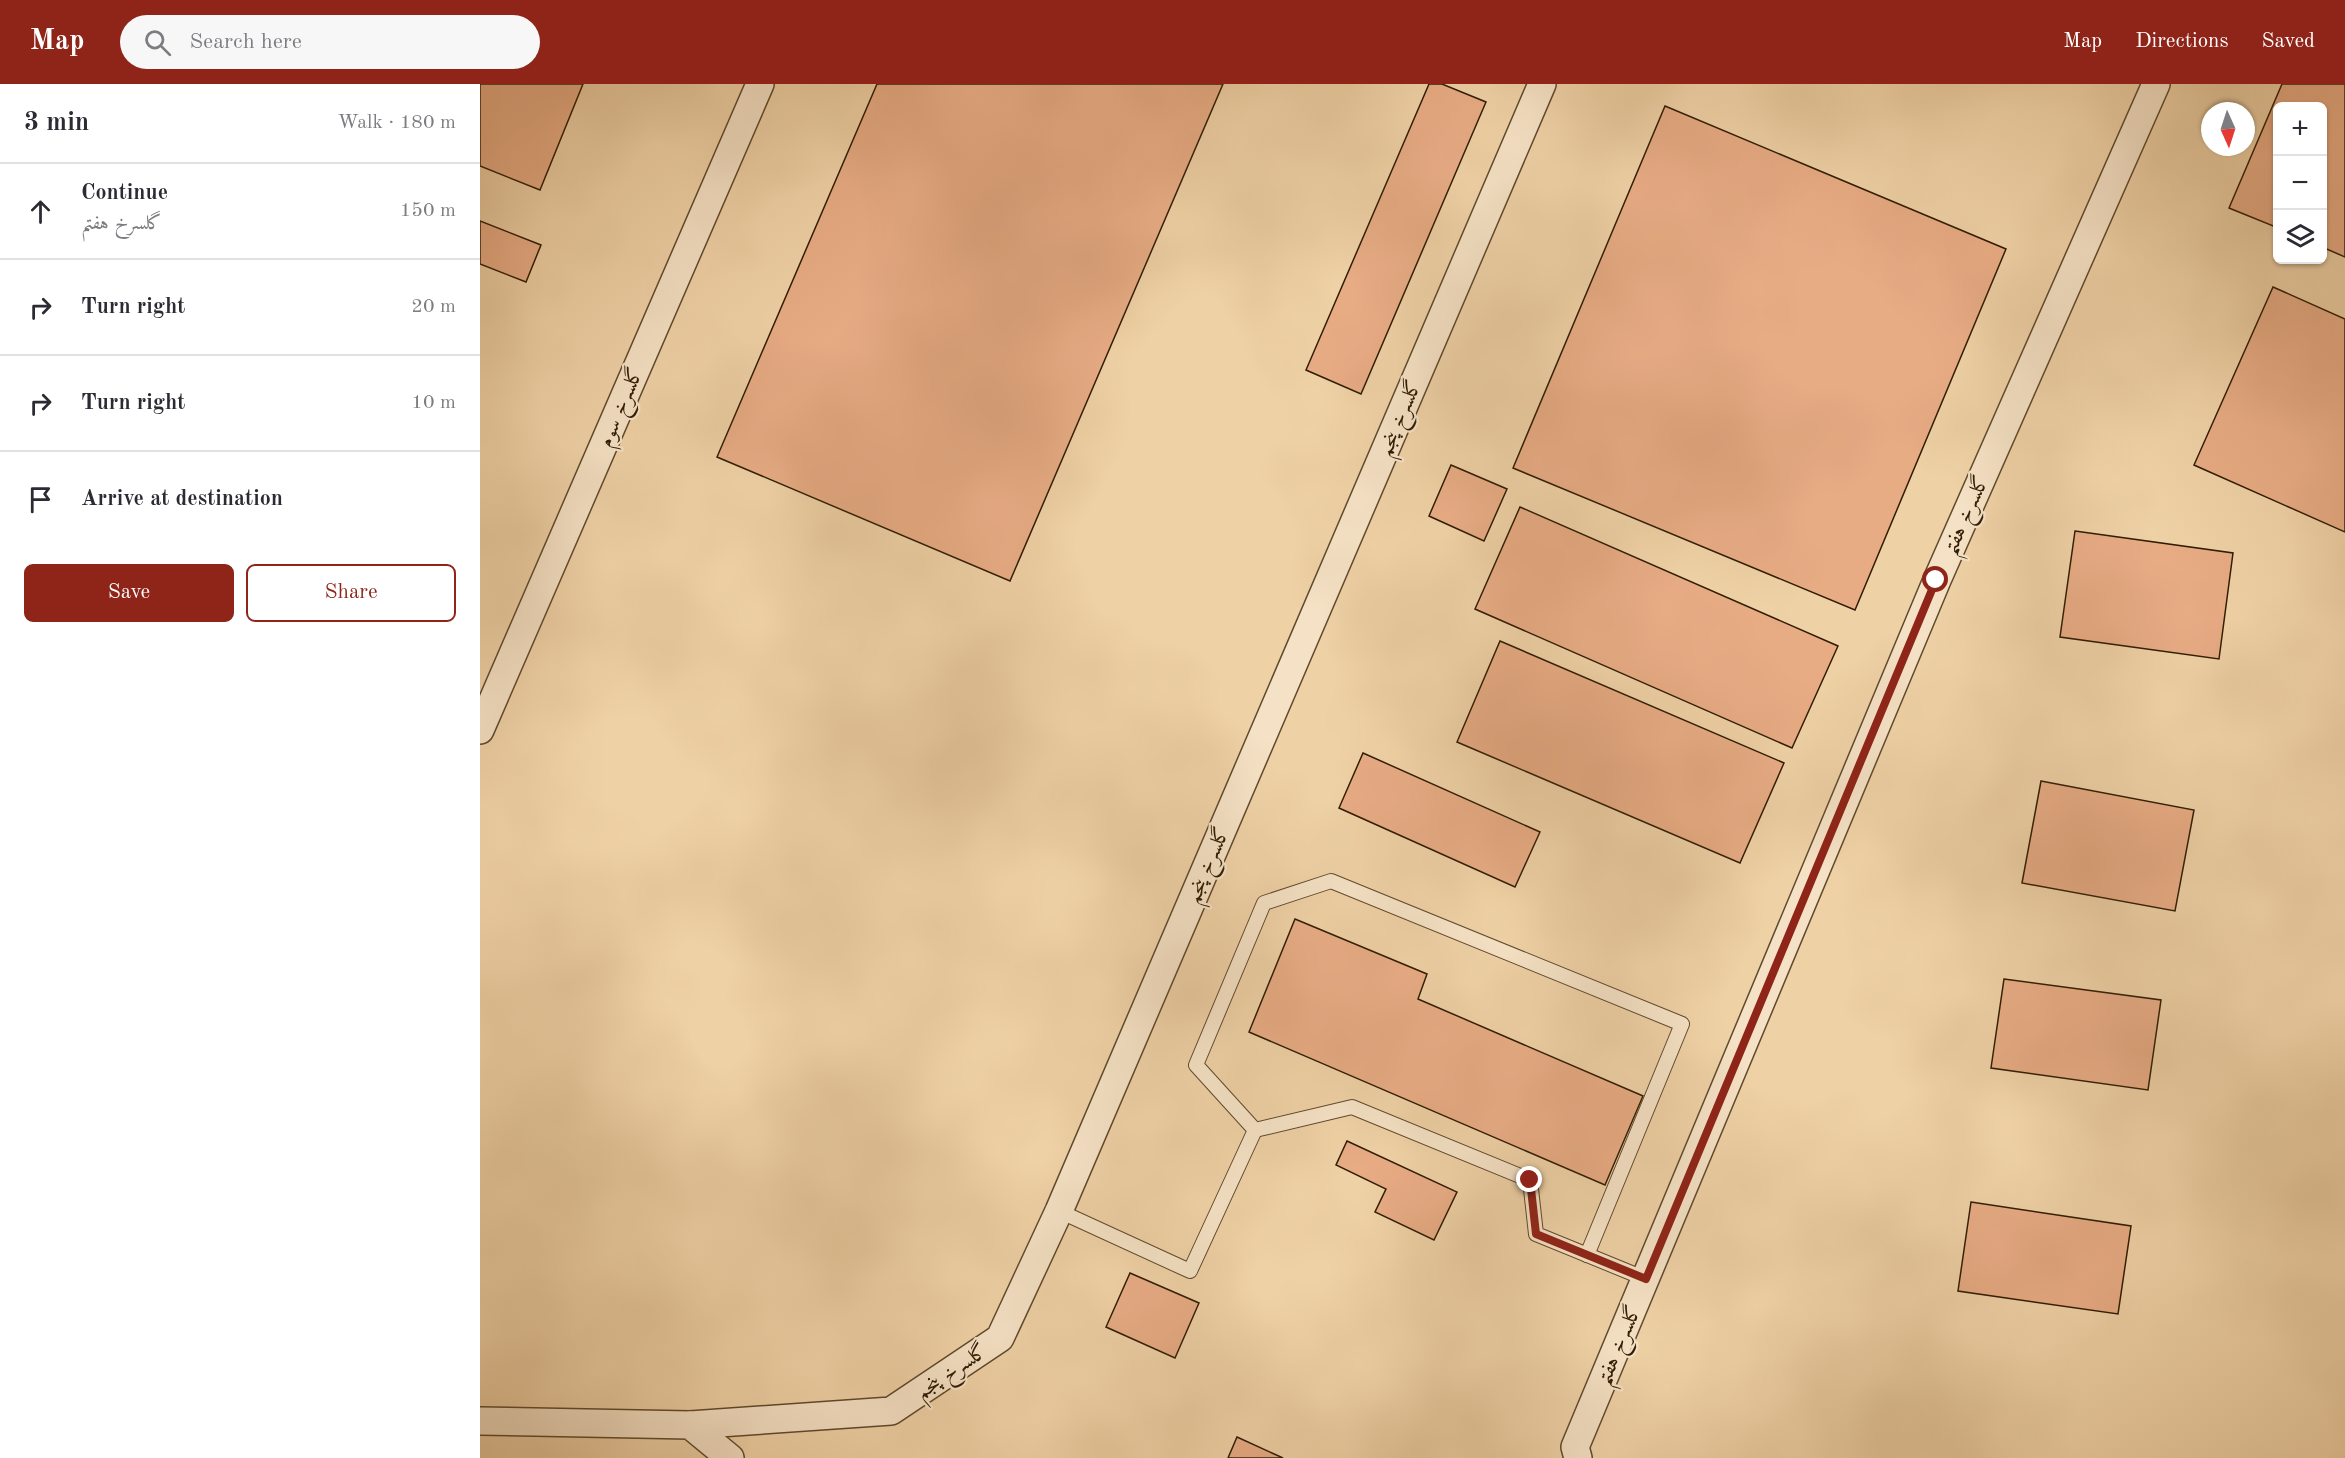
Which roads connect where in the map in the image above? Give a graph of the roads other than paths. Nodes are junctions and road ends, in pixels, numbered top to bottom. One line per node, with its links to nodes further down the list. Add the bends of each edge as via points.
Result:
1 (760, 84): 4 (street, گلسرخ سوم)
2 (1542, 84): 6 (street, گلسرخ پنجم)
3 (2156, 84): 8 (street, گلسرخ هفتم, via 1936,580)
4 (480, 730)
5 (1255, 1130): 6 (lane, via 1190,1271); 7 (lane, via 1352,1107 1530,1180 1536,1234); 7 (lane, via 1196,1065 1264,903 1331,881 1682,1024)
6 (1059, 1211): 10 (street, گلسرخ پنجم, via 1000,1338 891,1411)
7 (1587, 1255): 8 (lane)
8 (1646, 1279): 11 (street, گلسرخ هفتم)
9 (480, 1421): 10 (street, گلسرخ پنجم)
10 (690, 1425): 12 (street)
11 (1577, 1453)
12 (730, 1458)

